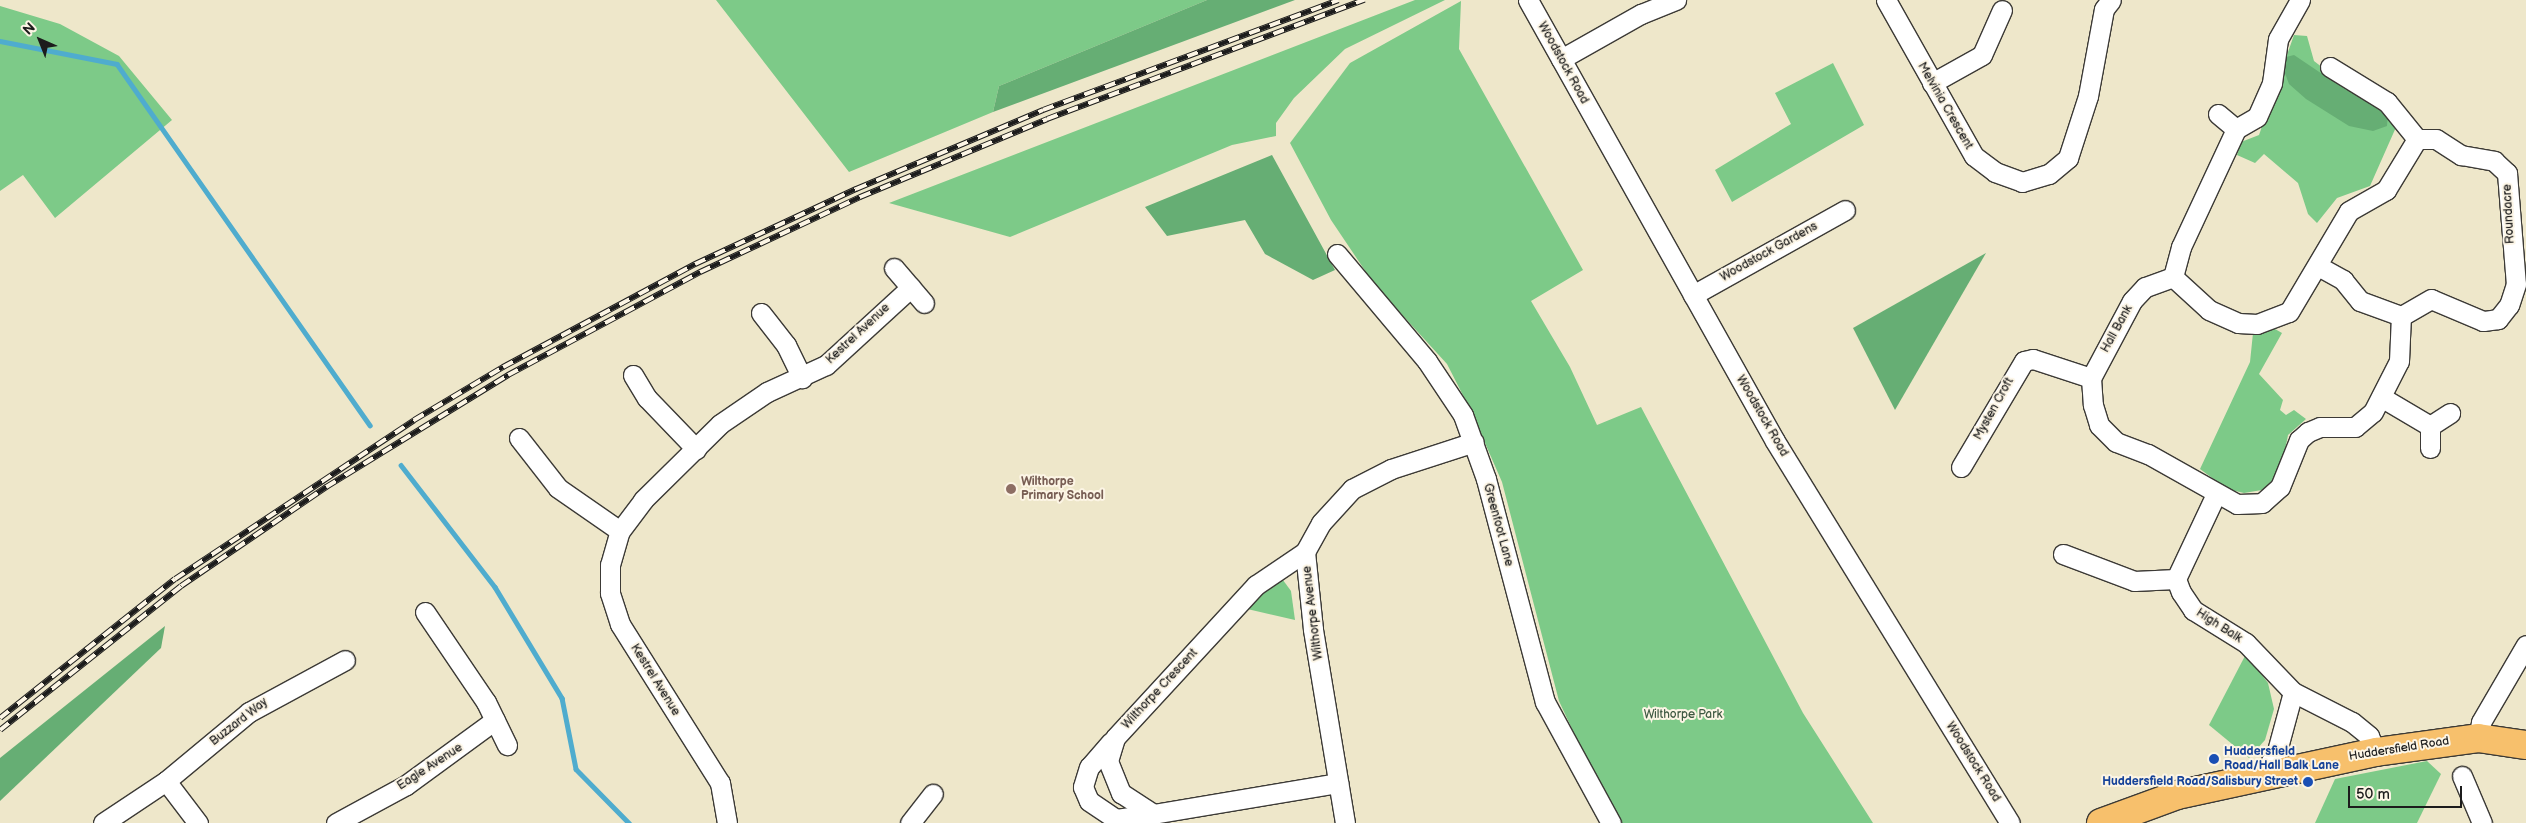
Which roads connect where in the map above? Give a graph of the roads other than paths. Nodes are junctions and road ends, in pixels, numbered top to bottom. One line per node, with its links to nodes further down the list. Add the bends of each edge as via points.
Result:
1 (1528, 0): 7 (street, Woodstock Road)
2 (1676, 0): 7 (street, via 1640,14)
3 (1886, 0): 9 (street, Melvinia Crescent)
4 (2111, 0): 9 (street, Melvinia Crescent, via 2104,9 2088,96 2068,158 2050,174 2022,182 1994,172 1974,156)
5 (2300, 0): 11 (street, via 2278,39 2266,100 2251,123)
6 (2002, 10): 9 (street, via 1982,55)
7 (1561, 59): 19 (street, Woodstock Road)
8 (2330, 66): 12 (street, via 2387,102)
9 (1932, 83)
10 (2218, 114): 11 (street)
11 (2236, 129): 17 (street, via 2181,247)
12 (2417, 139): 15 (street, via 2386,190 2349,211); 22 (street, Roundacre, via 2436,139 2461,155 2494,162 2506,173 2516,284 2509,305 2498,319 2483,321 2431,299)
13 (1845, 210): 19 (street, Woodstock Gardens)
14 (1337, 254): 30 (street, Greenfoot Lane, via 1450,393)
15 (2318, 266): 17 (street, via 2289,312 2257,324 2238,324 2209,310); 22 (street, via 2343,280 2360,302)
16 (894, 268): 18 (street)
17 (2173, 277): 25 (street, Hall Bank, via 2145,287 2132,301)
18 (911, 287): 20 (street); 24 (street, Kestrel Avenue, via 826,365)
19 (1693, 295): 62 (street, Woodstock Road, via 1775,441)
20 (924, 303)
21 (761, 313): 24 (street, via 786,346)
22 (2401, 316): 26 (street, via 2399,360)
23 (633, 374): 32 (street, via 647,398)
24 (802, 378): 32 (street, Kestrel Avenue, via 741,408)
25 (2091, 378): 33 (street, Mysten Croft, via 2033,359 2024,362 2017,367); 34 (street, via 2098,425 2116,442 2173,467)
26 (2381, 397): 28 (street); 34 (street, via 2373,412 2355,427 2320,427 2299,440 2280,487 2262,503 2237,504)
27 (2450, 413): 28 (street)
28 (2430, 426): 31 (street)
29 (519, 438): 35 (street, via 558,488)
30 (1474, 442): 36 (street, Wilthorpe Avenue, via 1391,469 1352,488 1321,522); 61 (street, Greenfoot Lane, via 1545,702)
31 (2430, 448)
32 (696, 449): 35 (street, Kestrel Avenue, via 643,500)
33 (1961, 467)
34 (2216, 494): 38 (street)
35 (620, 531): 58 (street, Kestrel Avenue, via 610,565 610,593 620,624 720,783)
36 (1305, 552): 44 (street, Wilthorpe Crescent, via 1256,585); 52 (street, Wilthorpe Avenue)
37 (2063, 554): 38 (street, via 2134,581)
38 (2176, 579): 42 (street, High Balk, via 2193,610 2246,643)
39 (425, 612): 43 (street)
40 (2526, 645): 45 (street, via 2481,722)
41 (346, 660): 51 (street, Buzzard Way, via 249,712)
42 (2293, 692): 48 (street, High Balk, via 2352,722 2370,736); 49 (street, via 2277,750)
43 (495, 720): 46 (street); 57 (street, Eagle Avenue, via 406,785)
44 (1115, 738): 54 (street, Wilthorpe Crescent, via 1108,761 1121,794); 54 (street, via 1089,767 1083,788 1089,801 1116,819)
45 (2478, 738): 47 (highway, Huddersfield Road); 48 (highway, Huddersfield Road)
46 (507, 745)
47 (2526, 745)
48 (2376, 752): 49 (highway, Huddersfield Road)
49 (2264, 773): 63 (highway, Huddersfield Road, via 2177,795)
50 (2462, 776): 64 (street)
51 (166, 781): 55 (street, Buzzard Way); 56 (street)
52 (1338, 783): 54 (street); 60 (street, Wilthorpe Avenue)
53 (933, 794): 59 (street)
54 (1153, 814)
55 (103, 823)
56 (198, 823)
57 (336, 823)
58 (727, 823)
59 (910, 823)
60 (1345, 823)
61 (1611, 823)
62 (2010, 823)
63 (2101, 823)
64 (2482, 823)

